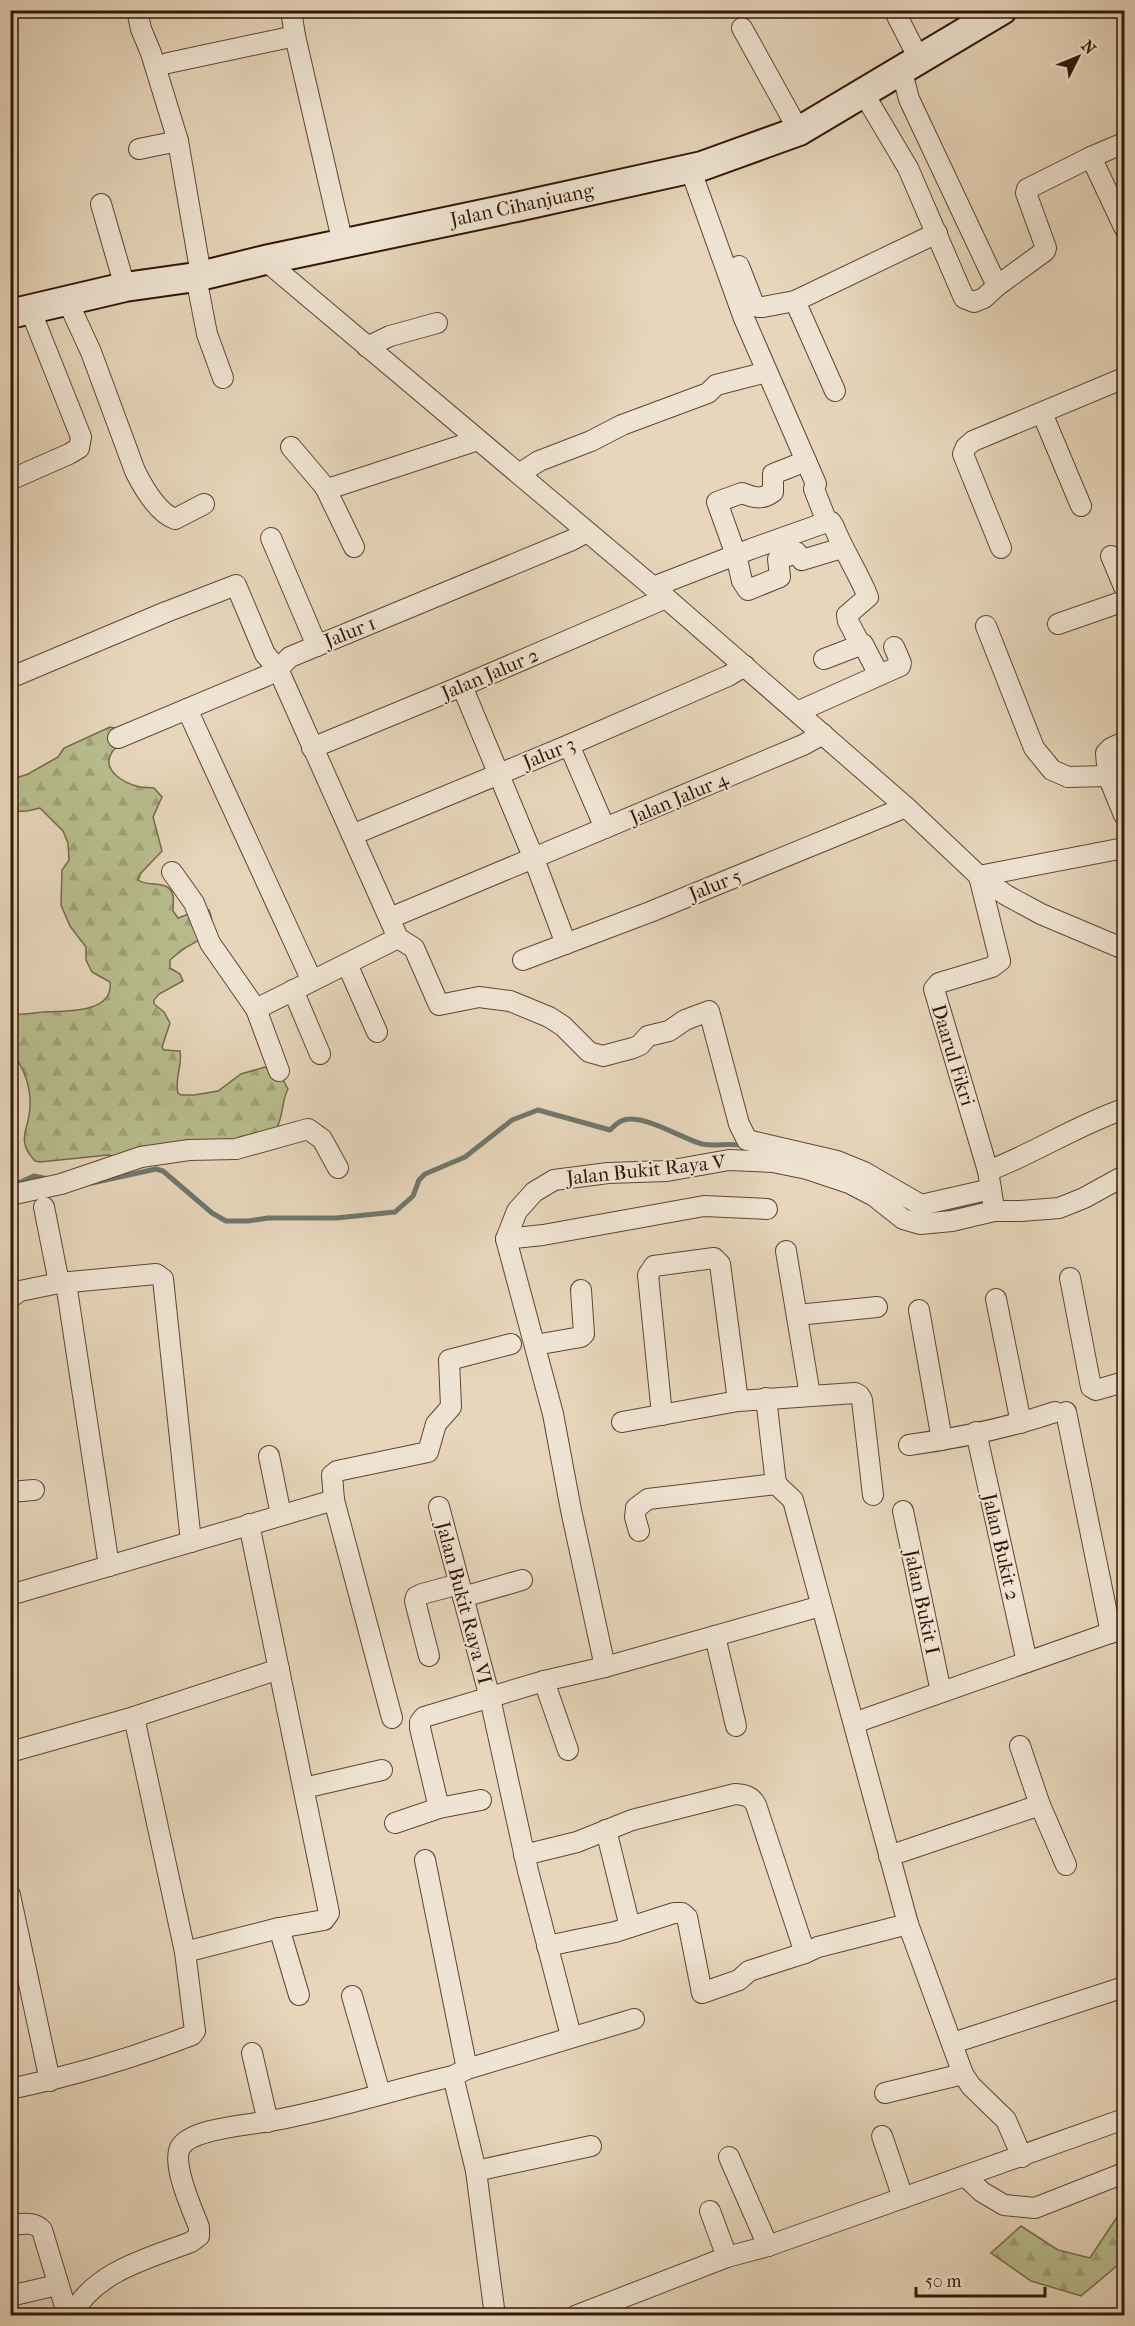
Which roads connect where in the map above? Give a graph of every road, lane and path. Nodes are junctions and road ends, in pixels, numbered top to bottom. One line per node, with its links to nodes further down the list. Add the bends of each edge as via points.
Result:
1 (137, 10): 11 (street)
2 (291, 10): 6 (street)
3 (894, 10): 8 (street)
4 (1002, 10): 8 (main road, Jalan Cihanjuang)
5 (742, 28): 10 (street)
6 (295, 36): 7 (street); 19 (street)
7 (168, 63)
8 (911, 66): 9 (main road, Jalan Cihanjuang); 22 (street, via 909,99)
9 (864, 94): 10 (main road, Jalan Cihanjuang); 18 (street, via 908,168)
10 (799, 131): 15 (main road, Jalan Cihanjuang)
11 (178, 141): 13 (street); 21 (street)
12 (1125, 143): 14 (street)
13 (139, 149)
14 (1091, 157): 17 (street); 22 (street, via 1027,189 1046,249)
15 (696, 167): 19 (main road, Jalan Cihanjuang); 24 (street, via 753,303 763,307); 29 (street, via 743,316)
16 (101, 204): 23 (street)
17 (1125, 227)
18 (937, 233): 22 (street, via 964,298 974,302); 24 (street)
19 (343, 244): 20 (main road, Jalan Cihanjuang)
20 (265, 260): 21 (main road, Jalan Cihanjuang); 28 (street)
21 (198, 276): 23 (main road, Jalan Cihanjuang); 30 (street, via 207,334)
22 (997, 286)
23 (125, 287): 25 (main road, Jalan Cihanjuang)
24 (795, 301): 32 (street)
25 (68, 302): 26 (main road, Jalan Cihanjuang); 40 (street, via 141,482 167,516 175,519)
26 (20, 312): 38 (street, via 81,437 79,447 69,454)
27 (437, 323): 28 (street)
28 (367, 347): 34 (street)
29 (767, 372): 36 (street); 37 (street, via 716,386 708,393 538,461)
30 (223, 378)
31 (1123, 382): 33 (street)
32 (835, 392)
33 (1042, 413): 41 (street); 47 (street, via 973,441 963,454)
34 (478, 440): 37 (street); 39 (street)
35 (291, 447): 39 (street)
36 (806, 461): 42 (street); 48 (street, via 773,474 770,494 755,499 742,493 718,500)
37 (519, 474): 43 (street)
38 (10, 480)
39 (325, 488): 45 (street)
40 (204, 504)
41 (1081, 506)
42 (826, 522): 46 (street, via 831,522); 48 (street, Jalan Jalur 2)
43 (587, 532): 51 (street); 56 (street, Jalur 1)
44 (271, 538): 56 (street)
45 (354, 547)
46 (843, 548): 48 (street, via 802,560 796,553 778,559 780,577 748,590); 55 (street, via 867,597 847,615)
47 (1001, 548)
48 (736, 555): 51 (street, Jalan Jalur 2)
49 (1111, 556): 50 (street)
50 (1125, 587)
51 (660, 593): 59 (street); 63 (street, Jalan Jalur 2)
52 (1125, 601): 53 (street)
53 (1058, 624)
54 (986, 626): 72 (street, via 1034,748 1052,770 1068,777)
55 (860, 644): 58 (street); 61 (street)
56 (317, 646): 60 (street, Jalur 1, via 290,657)
57 (894, 647): 61 (street, via 901,665)
58 (824, 658)
59 (745, 666): 65 (street); 69 (street, Jalur 3)
60 (278, 669): 62 (street, via 266,654 236,585); 64 (street, Jalur 1); 70 (street)
61 (879, 675): 65 (street)
62 (12, 677)
63 (462, 686): 70 (street, Jalan Jalur 2); 71 (street)
64 (187, 709): 67 (street, Jalur 1); 87 (street)
65 (797, 712): 66 (street)
66 (823, 734): 73 (street); 75 (street, Jalan Jalur 4)
67 (118, 738)
68 (1125, 742): 72 (street, via 1106,753)
69 (569, 745): 71 (street, Jalur 3); 75 (street)
70 (312, 748): 76 (street)
71 (498, 774): 76 (street, Jalur 3); 78 (street)
72 (1108, 776): 74 (street)
73 (906, 807): 80 (street); 83 (street, Jalur 5)
74 (1125, 815)
75 (605, 828): 78 (street, Jalan Jalur 4)
76 (352, 835): 81 (street)
77 (1125, 849): 80 (street)
78 (534, 859): 81 (street, Jalan Jalur 4); 83 (street)
79 (172, 872): 89 (street, via 194,903 210,944)
80 (979, 876): 84 (street, via 1041,915); 96 (street, Daarul Fikri, via 1000,961 939,983 934,989)
81 (390, 918): 82 (street)
82 (398, 938): 86 (street); 96 (street, via 414,948 439,1005 478,996 510,1001 549,1017 590,1052 603,1056 633,1048 648,1036 669,1031 709,1011 739,1124 747,1140 837,1161 921,1204)
83 (566, 944): 85 (street, Jalur 5)
84 (1125, 949)
85 (523, 960)
86 (347, 964): 87 (street); 90 (street)
87 (312, 981): 88 (street)
88 (293, 990): 89 (street); 91 (street)
89 (256, 1009): 92 (street)
90 (377, 1032)
91 (320, 1054)
92 (279, 1071)
93 (1125, 1109): 96 (street, via 1094,1120 1046,1146)
94 (338, 1168): 97 (street, via 322,1139 308,1129 236,1149 141,1157 62,1184)
95 (1125, 1176): 96 (street, Jalan Bukit Raya V, via 1059,1208 1021,1211)
96 (992, 1194): 100 (street, Jalan Bukit Raya V, via 952,1221 920,1224 903,1218 849,1183 773,1162 729,1160 667,1171 554,1180 534,1192 517,1211)
97 (10, 1195)
98 (44, 1207): 103 (street)
99 (767, 1209): 100 (street, via 704,1206)
100 (506, 1239): 111 (street)
101 (786, 1251): 109 (street)
102 (1071, 1278): 112 (street, via 1091,1387 1096,1390)
103 (62, 1283): 105 (street, via 20,1291); 133 (street, via 156,1274 163,1279); 134 (street)
104 (581, 1290): 111 (street, via 584,1334)
105 (10, 1298)
106 (996, 1299): 118 (street)
107 (877, 1307): 109 (street)
108 (919, 1310): 120 (street)
109 (797, 1315): 113 (street)
110 (511, 1344): 127 (street, via 448,1360 451,1407 436,1424 430,1450 426,1454 337,1471 332,1475)
111 (535, 1345): 143 (street, via 554,1414)
112 (1125, 1382)
113 (810, 1395): 114 (street); 126 (street, via 859,1395)
114 (766, 1398): 115 (street); 123 (street)
115 (738, 1401): 116 (street); 116 (street, via 720,1264 714,1258 654,1266 648,1275)
116 (662, 1415): 117 (street)
117 (622, 1422)
118 (1021, 1423): 119 (street); 139 (street, via 1061,1412)
119 (976, 1432): 120 (street); 142 (street, Jalan Bukit 2)
120 (942, 1440): 121 (street)
121 (909, 1445)
122 (269, 1455): 130 (street)
123 (776, 1484): 132 (street, via 648,1499 636,1508); 138 (street, via 793,1500)
124 (34, 1490): 125 (street)
125 (10, 1492)
126 (873, 1495)
127 (334, 1500): 130 (street); 149 (street)
128 (439, 1507): 136 (street, Jalan Bukit Raya VI)
129 (903, 1511): 146 (street, Jalan Bukit I)
130 (281, 1515): 131 (street)
131 (249, 1524): 133 (street); 144 (street)
132 (639, 1531)
133 (191, 1542): 134 (street)
134 (109, 1566): 137 (street)
135 (522, 1580): 136 (street)
136 (461, 1590): 141 (street, via 416,1597); 147 (street, Jalan Bukit Raya VI)
137 (10, 1595)
138 (821, 1606): 140 (street); 150 (street)
139 (1118, 1630): 142 (street)
140 (715, 1636): 143 (street); 151 (street)
141 (429, 1656)
142 (1027, 1662): 146 (street)
143 (605, 1666): 145 (street)
144 (279, 1670): 148 (street); 156 (street)
145 (544, 1681): 147 (street); 153 (street)
146 (941, 1692): 150 (street)
147 (490, 1698): 159 (street, via 424,1717 420,1722); 162 (street, Jalan Bukit Raya VI)
148 (134, 1717): 154 (street); 171 (street)
149 (392, 1718)
150 (854, 1723): 163 (street)
151 (736, 1726)
152 (1020, 1746): 158 (street)
153 (568, 1750)
154 (10, 1752)
155 (382, 1770): 156 (street)
156 (304, 1788): 169 (street, via 329,1913 324,1920)
157 (482, 1800): 159 (street)
158 (1040, 1805): 163 (street); 165 (street)
159 (439, 1808): 160 (street)
160 (395, 1823)
161 (606, 1830): 162 (street, via 577,1842); 168 (street); 172 (street, via 735,1794 753,1799)
162 (524, 1855): 170 (street, Jalan Bukit Raya VI)
163 (890, 1856): 167 (street)
164 (425, 1860): 180 (street)
165 (1066, 1866)
166 (10, 1895): 182 (street)
167 (908, 1924): 172 (street); 178 (street)
168 (630, 1927): 170 (street); 172 (street, via 674,1913 687,1917 702,1993 739,1980 749,1971)
169 (279, 1928): 171 (street); 174 (street)
170 (548, 1946): 177 (street, Jalan Bukit Raya VI)
171 (185, 1952): 182 (street, via 194,2033)
172 (805, 1953)
173 (1125, 1987): 178 (street)
174 (299, 1995)
175 (352, 1996): 184 (street)
176 (634, 2019): 177 (street)
177 (571, 2036): 180 (street)
178 (953, 2043): 181 (street)
179 (252, 2053): 187 (street)
180 (460, 2073): 184 (street); 192 (street)
181 (963, 2074): 185 (street); 191 (street, via 1006,2120)
182 (50, 2081): 183 (street)
183 (10, 2089)
184 (380, 2093): 187 (street)
185 (885, 2093)
186 (1125, 2119): 191 (street)
187 (268, 2122): 202 (street, via 203,2134 183,2143 178,2155 179,2171 199,2236 111,2273 86,2293)
188 (882, 2136): 195 (street)
189 (591, 2146): 192 (street)
190 (729, 2157): 198 (street)
191 (1022, 2157): 194 (street)
192 (476, 2171): 203 (street)
193 (1125, 2173): 194 (street, via 1035,2208 1004,2205)
194 (965, 2176): 195 (street)
195 (903, 2198): 198 (street)
196 (710, 2211): 199 (street)
197 (10, 2225): 200 (street, via 29,2223 40,2227)
198 (768, 2246): 199 (street)
199 (727, 2257): 204 (street)
200 (57, 2285): 201 (street); 202 (street)
201 (10, 2296)
202 (69, 2316)
203 (495, 2316)
204 (575, 2316)

